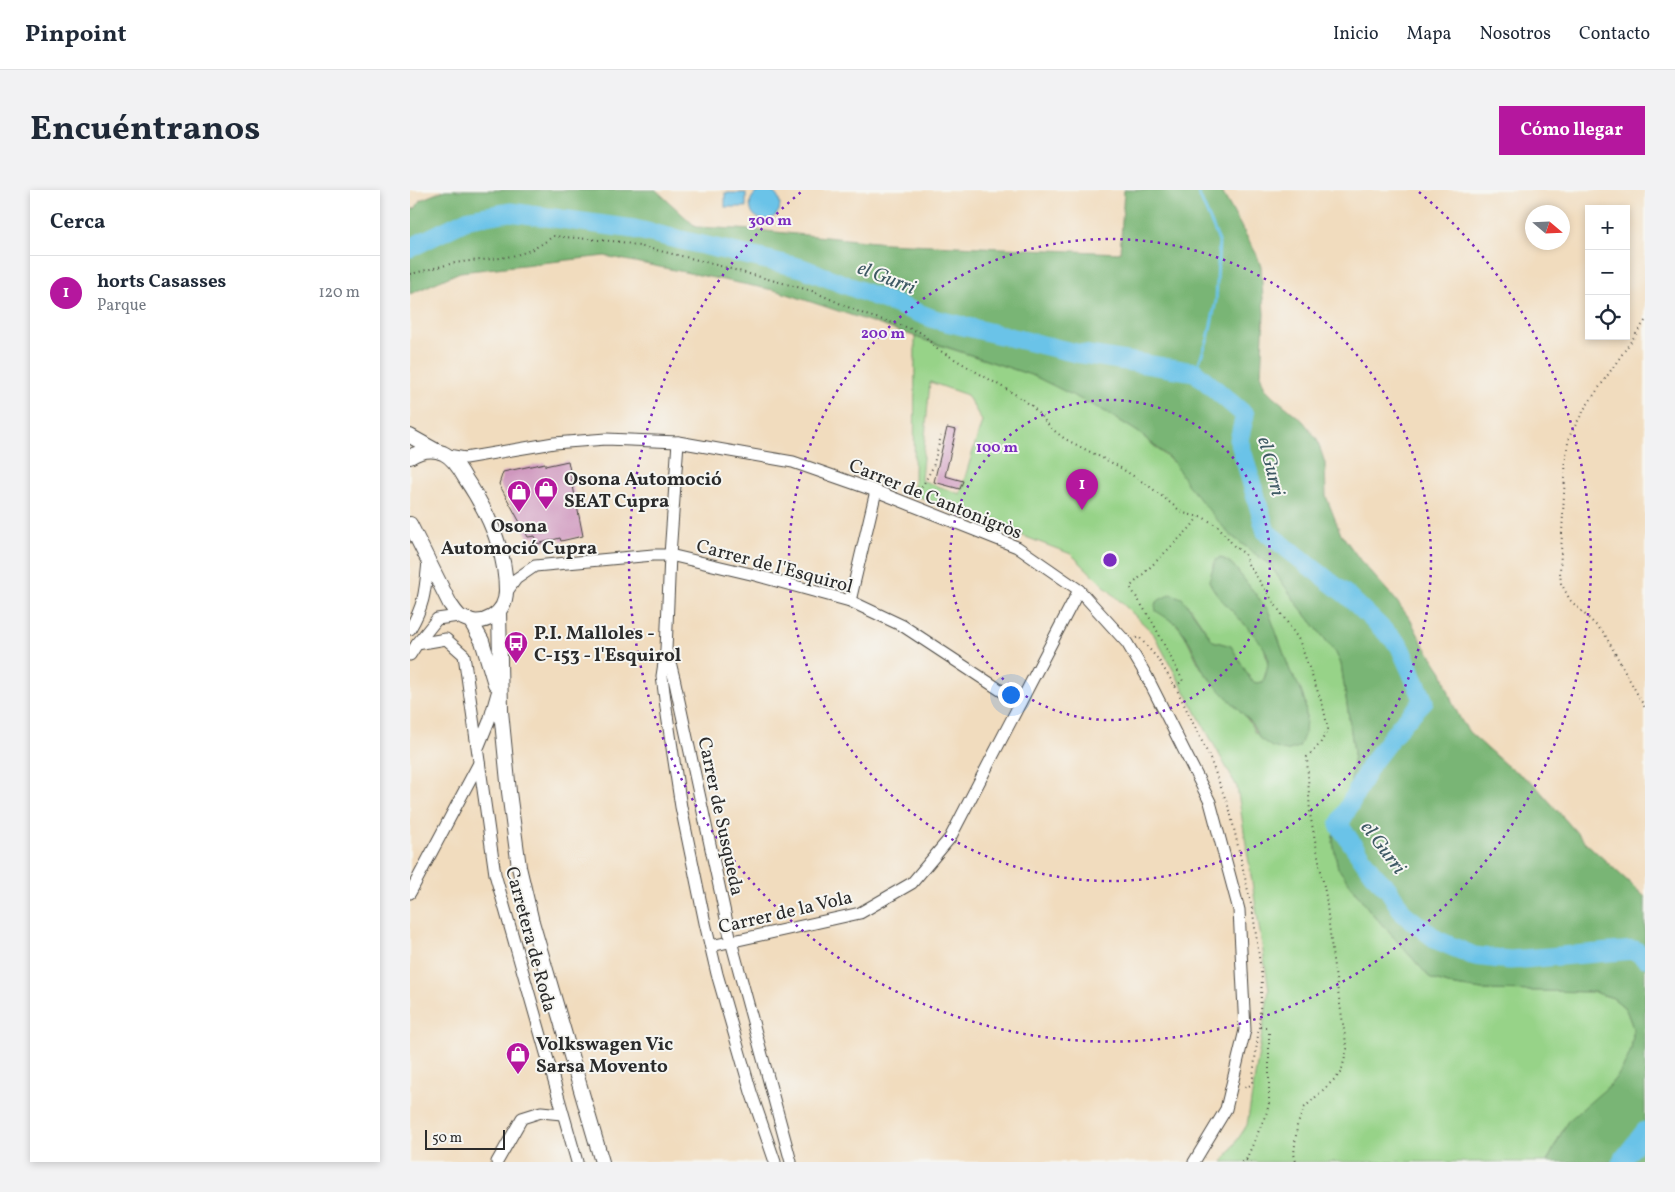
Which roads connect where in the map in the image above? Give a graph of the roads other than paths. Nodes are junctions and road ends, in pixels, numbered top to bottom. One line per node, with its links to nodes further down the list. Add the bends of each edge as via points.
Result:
1 (410, 436): 3 (street)
2 (678, 442): 3 (street, Carrer de Cantonigròs, via 606,439 554,443 464,458); 5 (street, Carrer de Cantonigròs, via 793,462); 7 (street, Carrer de Susqueda)
3 (442, 453): 4 (street, via 420,451); 10 (street, via 460,469 492,525 502,561)
4 (410, 457)
5 (876, 491): 9 (street, Carrer de Cantonigròs, via 1017,547); 11 (street)
6 (410, 524): 8 (street)
7 (670, 555): 10 (street, Carrer de l'Esquirol, via 535,566 516,579); 11 (street, Carrer de l'Esquirol); 16 (street, Carrer de Susqueda)
8 (428, 561): 13 (street, via 450,604); 14 (street, via 421,610)
9 (1079, 590): 19 (street, Carrer de la Vola); 32 (street, Carrer de Cantonigròs, via 1127,642 1189,760 1210,802 1239,910 1245,1030 1226,1110)
10 (506, 593): 12 (street)
11 (850, 601): 19 (street, Carrer de l'Esquirol, via 903,626)
12 (499, 612): 13 (street, via 487,620 476,622); 20 (street)
13 (464, 618): 15 (street, via 437,619); 18 (street, via 482,641)
14 (410, 629)
15 (416, 644): 17 (street); 21 (street, Carretera de Roda, via 446,639 464,655)
16 (666, 650): 24 (street, Carrer de Susqueda); 25 (street, Carrer de Susqueda, via 662,676 681,807)
17 (410, 655)
18 (497, 693): 20 (street); 21 (street)
19 (1020, 703): 24 (street, Carrer de la Vola, via 950,838 912,883 860,913)
20 (501, 712): 29 (street, via 521,876)
21 (477, 750): 22 (street, Carretera de Roda)
22 (479, 763): 23 (street); 26 (street, Carretera de Roda, via 495,874)
23 (410, 892)
24 (731, 941): 25 (street, Carrer de la Vola); 31 (street, Carrer de Susqueda)
25 (710, 946): 30 (street, Carrer de Susqueda)
26 (562, 1114): 27 (street, via 541,1112 522,1118); 28 (street, Carretera de Roda)
27 (497, 1162)
28 (577, 1162)
29 (602, 1162)
30 (774, 1162)
31 (790, 1162)
32 (1194, 1162)

